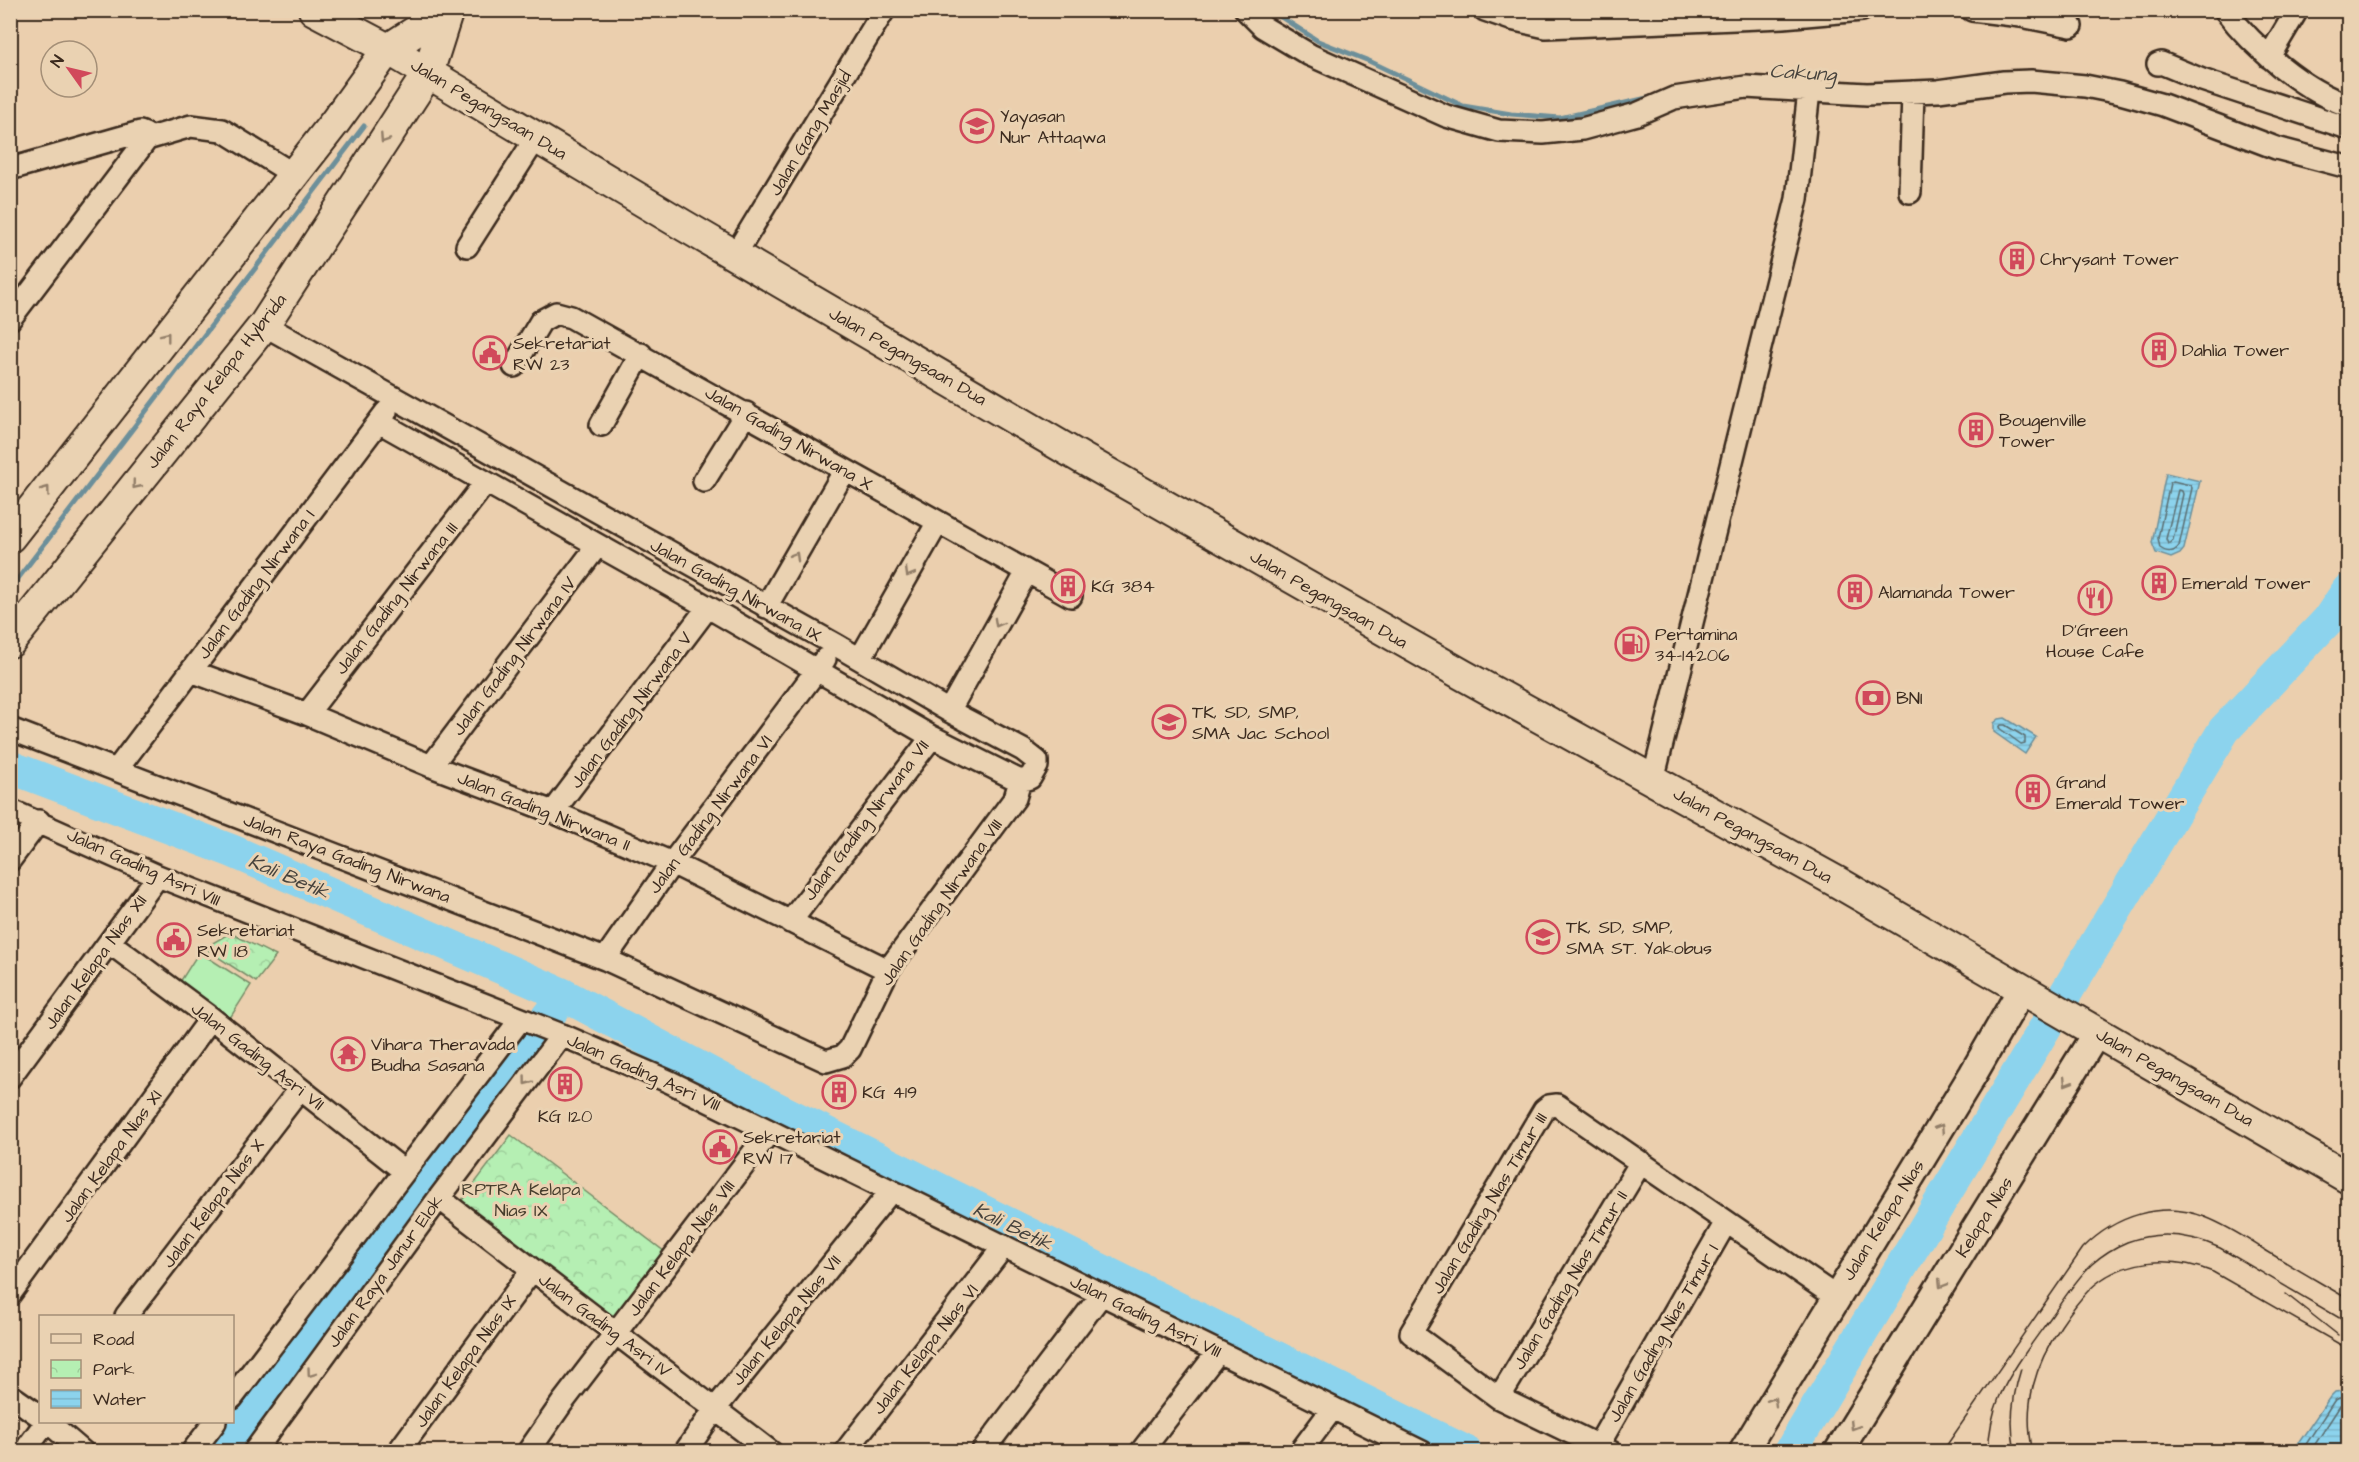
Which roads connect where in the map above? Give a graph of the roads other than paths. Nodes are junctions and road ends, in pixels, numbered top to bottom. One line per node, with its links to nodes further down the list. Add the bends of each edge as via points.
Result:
1 (314, 10): 12 (main road, Jalan Pegangsaan Dua)
2 (884, 10): 31 (street, Jalan Gang Masjid)
3 (1246, 10): 18 (street, via 1263,27 1310,55 1446,116 1499,131 1542,133 1582,129 1637,114 1674,98 1726,89)
4 (1485, 10): 5 (street, via 1546,27)
5 (1862, 10)
6 (1972, 10): 10 (street)
7 (2225, 10): 14 (street)
8 (2297, 10): 14 (street)
9 (448, 11): 13 (main road, Jalan Raya Kelapa Hybrida); 16 (main road, Jalan Raya Kelapa Hybrida)
10 (2022, 13): 11 (street)
11 (2071, 26)
12 (359, 34): 13 (main road, Jalan Pegangsaan Dua); 22 (main road, via 361,62)
13 (388, 49): 16 (main road, Jalan Pegangsaan Dua); 17 (main road, Jalan Raya Kelapa Hybrida)
14 (2269, 57): 20 (street, via 2315,92)
15 (2158, 64): 23 (street)
16 (428, 73): 21 (main road, Jalan Raya Kelapa Hybrida); 24 (main road, Jalan Pegangsaan Dua)
17 (364, 83): 21 (main road, via 379,82 393,87); 22 (main road, Jalan Raya Kelapa Hybrida)
18 (1809, 92): 19 (street); 61 (street, via 1797,200)
19 (1913, 92): 26 (street, via 2031,81 2085,86 2163,105 2276,148); 29 (street)
20 (2349, 105)
21 (405, 106): 33 (main road, Jalan Raya Kelapa Hybrida, one-way to 33)
22 (346, 107): 28 (main road, Jalan Raya Kelapa Hybrida)
23 (2349, 128)
24 (536, 138): 30 (street); 31 (main road, Jalan Pegangsaan Dua)
25 (147, 139): 27 (street, via 140,132); 28 (street, via 191,126 222,130); 32 (street)
26 (2349, 167)
27 (10, 169)
28 (293, 174): 44 (main road, Jalan Raya Kelapa Hybrida, one-way to 28)
29 (1910, 192)
30 (467, 246)
31 (735, 255): 61 (main road, Jalan Pegangsaan Dua, via 1083,459)
32 (10, 319)
33 (264, 325): 36 (street, Jalan Gading Nirwana IX); 50 (main road, Jalan Raya Kelapa Hybrida, one-way to 50)
34 (640, 354): 35 (street, Jalan Gading Nirwana X, via 571,316 556,312 541,321); 37 (street, Jalan Gading Nirwana X); 39 (street)
35 (514, 366)
36 (395, 400): 38 (street, Jalan Gading Nirwana I); 49 (street, Jalan Gading Nirwana IX)
37 (746, 414): 40 (street, Jalan Gading Nirwana X); 41 (street)
38 (379, 422): 42 (street, Jalan Gading Nirwana IX); 54 (street, Jalan Gading Nirwana I)
39 (601, 425)
40 (845, 470): 43 (street, Jalan Gading Nirwana X); 49 (street, one-way to 40)
41 (704, 481)
42 (486, 483): 45 (street, Jalan Gading Nirwana IX); 56 (street, Jalan Gading Nirwana III)
43 (938, 522): 46 (street, Jalan Gading Nirwana X); 52 (street, one-way to 52)
44 (10, 537)
45 (597, 546): 48 (street, Jalan Gading Nirwana IX); 59 (street, Jalan Gading Nirwana IV)
46 (1027, 572): 47 (street, Jalan Gading Nirwana X); 55 (street, one-way to 55)
47 (1071, 596)
48 (708, 607): 53 (street, Jalan Gading Nirwana IX); 64 (street, Jalan Gading Nirwana V)
49 (766, 607): 51 (street, Jalan Gading Nirwana IX)
50 (10, 642)
51 (836, 645): 52 (street); 53 (street, Jalan Gading Nirwana IX)
52 (860, 659): 55 (street)
53 (817, 670): 58 (street, Jalan Gading Nirwana VII); 67 (street, Jalan Gading Nirwana VI)
54 (191, 671): 56 (street, Jalan Gading Nirwana II); 60 (street, Jalan Gading Nirwana I)
55 (949, 711): 62 (street, Jalan Gading Nirwana VIII, via 1034,758 1034,772)
56 (307, 714): 59 (street, Jalan Gading Nirwana II)
57 (10, 729): 60 (street, Jalan Raya Gading Nirwana)
58 (932, 737): 62 (street); 69 (street, Jalan Gading Nirwana VII)
59 (431, 766): 64 (street, Jalan Gading Nirwana II)
60 (117, 768): 71 (street, Jalan Raya Gading Nirwana)
61 (1653, 780): 73 (main road, Jalan Pegangsaan Dua)
62 (1020, 781): 72 (street, Jalan Gading Nirwana VIII, via 1015,798)
63 (10, 810): 65 (street, Jalan Gading Asri VIII)
64 (553, 812): 67 (street, Jalan Gading Nirwana II)
65 (39, 821): 66 (street); 68 (street, Jalan Gading Asri VIII)
66 (10, 860)
67 (672, 863): 69 (street, Jalan Gading Nirwana II); 71 (street, Jalan Gading Nirwana VI)
68 (158, 876): 70 (street, Jalan Kelapa Nias XII); 76 (street, Jalan Gading Asri VIII)
69 (790, 922): 72 (street, Jalan Gading Nirwana II)
70 (110, 943): 75 (street, Jalan Gading Asri VII); 79 (street, Jalan Kelapa Nias XII)
71 (605, 959): 74 (street, Jalan Raya Gading Nirwana)
72 (888, 970): 74 (street, Jalan Gading Nirwana VIII, via 850,1049 843,1056 826,1061)
73 (2026, 991): 77 (main road, Jalan Pegangsaan Dua); 92 (street, Jalan Kelapa Nias, one-way to 73)
74 (680, 994)
75 (211, 1018): 80 (street, Jalan Gading Asri VII); 90 (street, Jalan Kelapa Nias XI)
76 (522, 1020): 78 (street, Jalan Gading Asri VIII); 83 (street)
77 (2091, 1029): 84 (main road, Jalan Pegangsaan Dua); 120 (street, Kelapa Nias, one-way to 120)
78 (560, 1034): 81 (street, Jalan Gading Asri VIII); 86 (street, Jalan Raya Janur Elok, one-way to 86)
79 (10, 1077)
80 (300, 1089): 83 (street, Jalan Gading Asri VII); 93 (street, Jalan Kelapa Nias X)
81 (770, 1131): 85 (street, Jalan Gading Asri VIII); 94 (street, Jalan Kelapa Nias VIII)
82 (1641, 1162): 87 (street, Jalan Gading Nias Timur III); 98 (street, Jalan Gading Nias Timur II); 98 (street, Jalan Gading Nias Timur III, via 1557,1104 1549,1106 1532,1130 1411,1334)
83 (404, 1171): 97 (street)
84 (2349, 1178)
85 (891, 1191): 88 (street, Jalan Gading Asri VIII); 100 (street, Jalan Kelapa Nias VII)
86 (439, 1198): 89 (street, Jalan Gading Asri IV); 109 (street, Jalan Raya Janur Elok, one-way to 109)
87 (1726, 1222): 92 (street, Jalan Gading Nias Timur III); 105 (street, Jalan Gading Nias Timur I)
88 (1004, 1246): 91 (street, Jalan Gading Asri VIII); 114 (street, Jalan Kelapa Nias VI)
89 (532, 1270): 94 (street, Jalan Gading Asri IV); 110 (street, Jalan Kelapa Nias IX)
90 (10, 1294)
91 (1102, 1294): 95 (street, Jalan Gading Asri VIII); 115 (street)
92 (1836, 1297): 119 (street, Jalan Kelapa Nias, one-way to 92)
93 (128, 1315)
94 (616, 1333): 100 (street, Jalan Gading Asri IV); 111 (street, Jalan Kelapa Nias VIII)
95 (1218, 1352): 99 (street, Jalan Gading Asri VIII); 116 (street)
96 (10, 1395): 101 (street)
97 (234, 1395)
98 (1499, 1398): 105 (street)
99 (1334, 1408): 117 (street); 118 (street, Jalan Gading Asri VIII)
100 (715, 1409): 112 (street, Jalan Kelapa Nias VII); 113 (street, Jalan Gading Asri IV)
101 (39, 1415)
102 (46, 1423): 106 (street)
103 (48, 1423): 107 (street)
104 (214, 1423): 108 (street)
105 (1605, 1448)
106 (24, 1452)
107 (82, 1452)
108 (192, 1452)
109 (254, 1452)
110 (398, 1452)
111 (528, 1452)
112 (685, 1452)
113 (771, 1452)
114 (845, 1452)
115 (982, 1452)
116 (1141, 1452)
117 (1300, 1452)
118 (1422, 1452)
119 (1743, 1452)
120 (1838, 1452)

